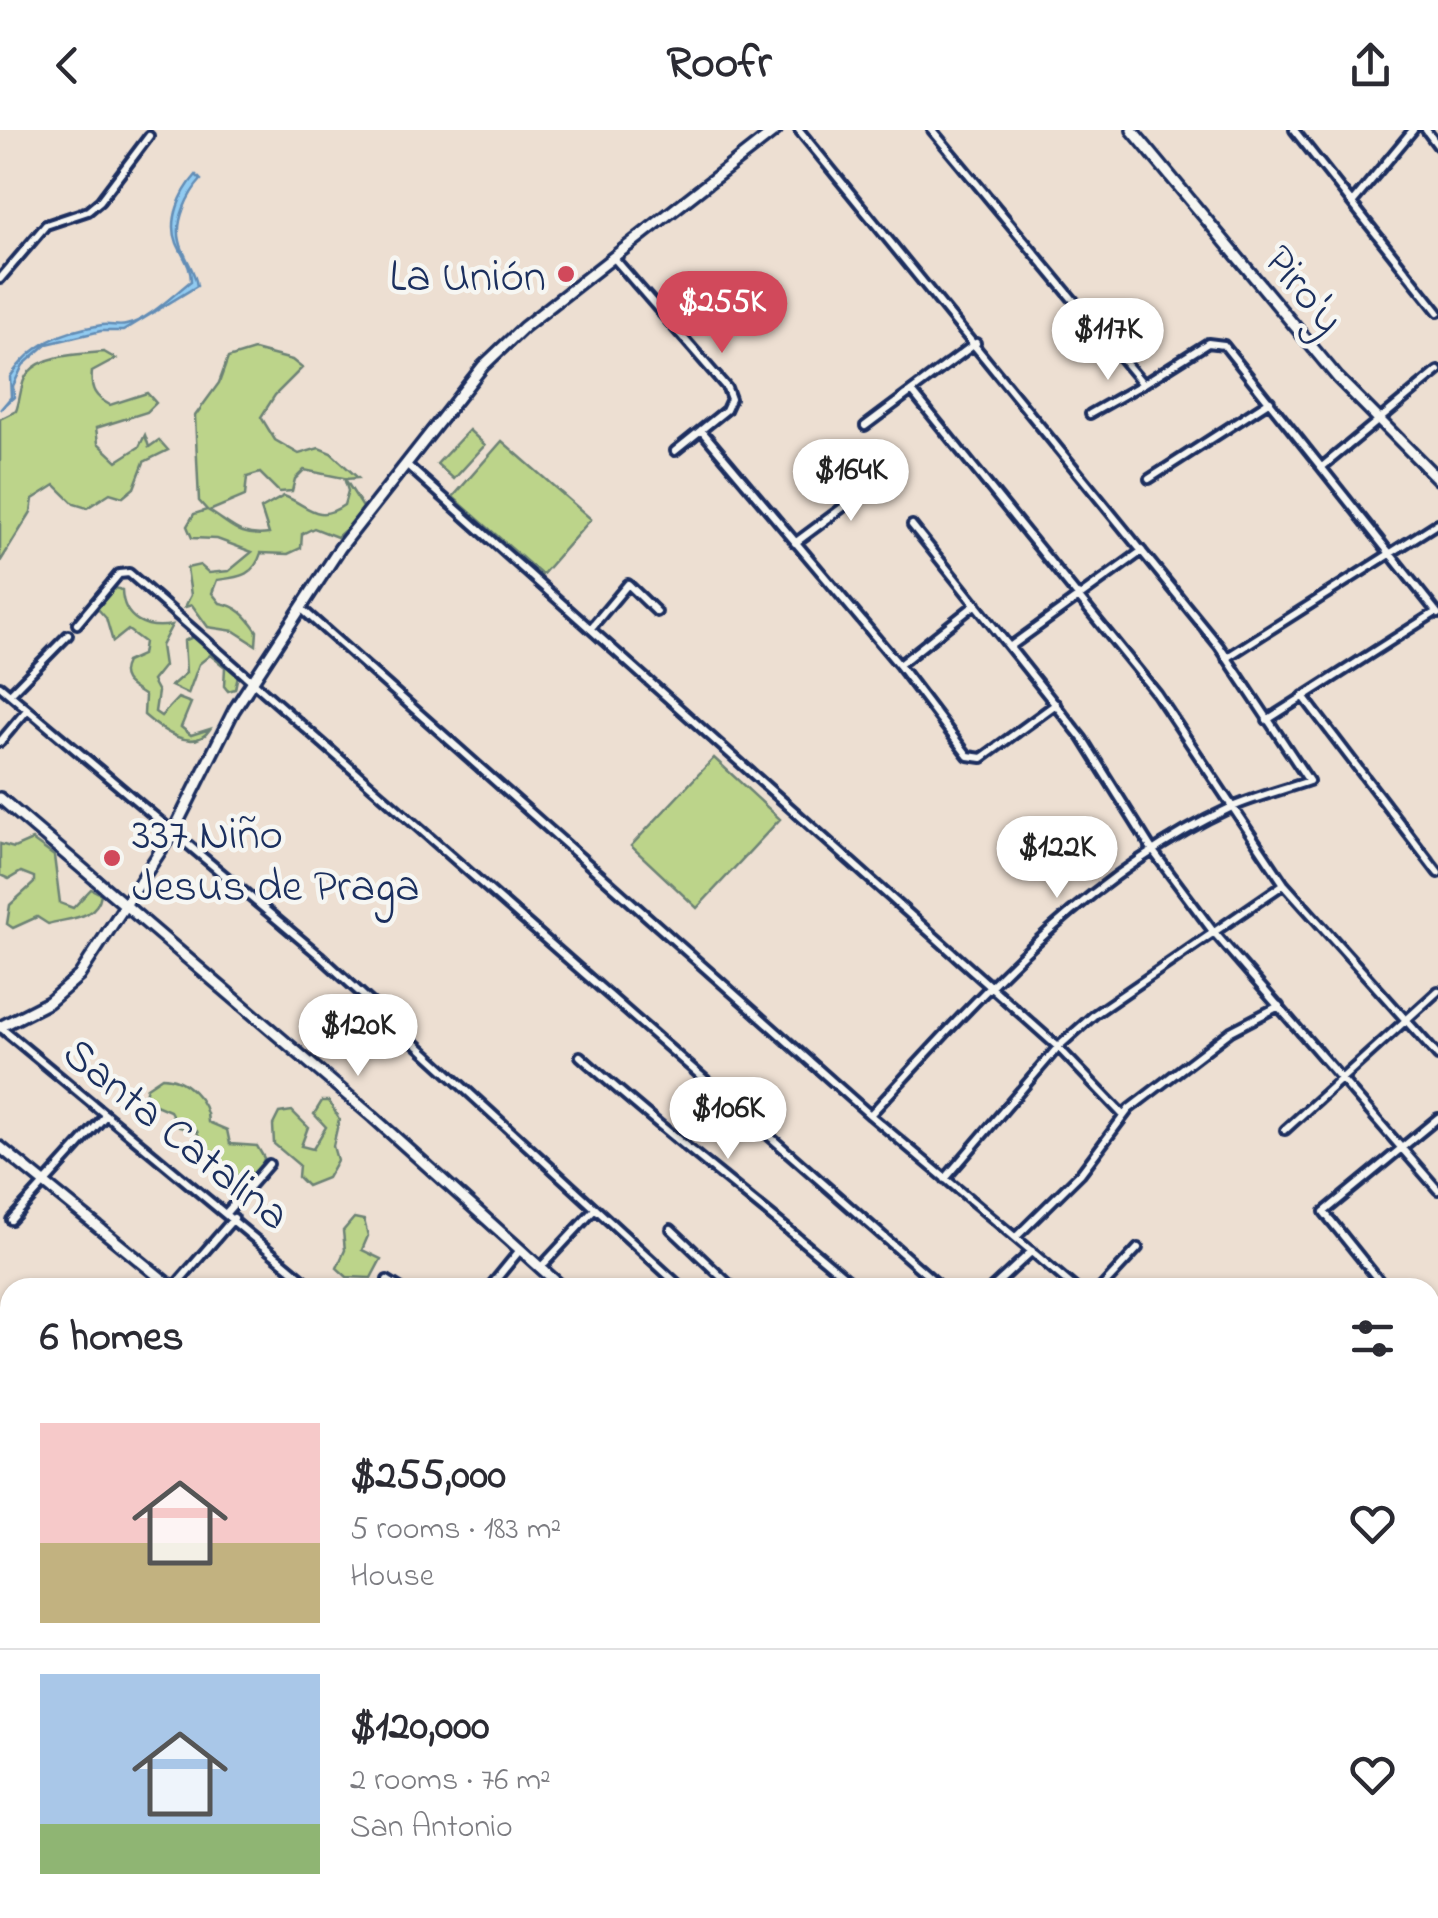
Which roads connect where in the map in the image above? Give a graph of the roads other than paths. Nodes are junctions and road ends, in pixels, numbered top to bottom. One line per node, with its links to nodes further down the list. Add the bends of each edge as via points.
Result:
1 (776, 130): 11 (main road)
2 (799, 130): 14 (street)
3 (932, 130): 16 (street)
4 (1132, 130): 20 (main road, Piro'y)
5 (1294, 130): 10 (street)
6 (1413, 130): 10 (street)
7 (1426, 130): 9 (street)
8 (150, 136): 12 (street, via 100,201 46,225)
9 (1438, 146)
10 (1353, 202): 13 (street)
11 (614, 257): 22 (street, via 726,388 726,410); 24 (main road, via 502,344)
12 (0, 279)
13 (1438, 312)
14 (976, 343): 17 (street); 32 (street)
15 (1438, 370): 20 (street)
16 (1144, 384): 18 (street, via 1216,342); 19 (street)
17 (912, 391): 21 (street); 34 (street)
18 (1270, 401): 25 (street); 28 (street)
19 (1090, 414)
20 (1379, 420): 25 (street); 27 (main road, Piro'y)
21 (865, 426)
22 (701, 430): 23 (street); 31 (street)
23 (675, 452)
24 (406, 464): 36 (main road, via 340,548); 40 (street)
25 (1322, 467): 33 (street)
26 (884, 476): 31 (street)
27 (1438, 478)
28 (1148, 479)
29 (1438, 523): 33 (street)
30 (912, 525): 35 (street)
31 (796, 543): 44 (street)
32 (1142, 550): 34 (street); 43 (street)
33 (1391, 556): 38 (street); 43 (street)
34 (1079, 596): 42 (street); 54 (street, via 1157,694)
35 (976, 604): 42 (street); 44 (street)
36 (303, 610): 45 (main road); 71 (street)
37 (657, 612): 40 (street, via 628,584)
38 (1437, 613): 48 (street)
39 (77, 624): 45 (street, via 118,574 129,573)
40 (591, 628): 61 (street)
41 (68, 635): 47 (street)
42 (1011, 646): 49 (street)
43 (1226, 658): 51 (street)
44 (899, 665): 49 (street, via 975,759)
45 (254, 680): 55 (main road); 99 (street)
46 (0, 686): 47 (street)
47 (10, 694): 50 (street)
48 (1303, 696): 51 (street); 57 (street)
49 (1056, 704): 56 (street)
50 (27, 710): 52 (street); 55 (street)
51 (1267, 720): 54 (street, via 1310,781)
52 (0, 742)
53 (0, 798): 59 (main road)
54 (1230, 808): 56 (street); 58 (street)
55 (174, 830): 59 (main road); 81 (street)
56 (1153, 851): 60 (street); 61 (street, via 1029,946)
57 (1438, 873)
58 (1284, 884): 60 (street); 64 (street)
59 (124, 904): 65 (main road, via 68,989); 87 (main road)
60 (1212, 930): 63 (street); 66 (street)
61 (988, 987): 66 (street); 71 (street)
62 (1438, 991): 64 (street)
63 (1280, 1006): 69 (street); 72 (street, via 1201,1051)
64 (1406, 1017): 68 (street); 69 (street)
65 (0, 1027): 70 (street, Santa Catalina)
66 (1058, 1047): 72 (street); 78 (street)
67 (580, 1056): 98 (street)
68 (1438, 1056)
69 (1342, 1076): 74 (street); 76 (street)
70 (106, 1115): 79 (street); 82 (street, Santa Catalina)
71 (870, 1115): 78 (street)
72 (1123, 1115): 86 (street, via 1082,1173)
73 (1438, 1118): 76 (street)
74 (1286, 1130)
75 (0, 1147): 79 (main road)
76 (1402, 1148): 80 (street); 103 (street, via 1324,1212)
77 (269, 1164): 82 (street)
78 (944, 1179): 86 (street)
79 (46, 1182): 84 (street); 91 (main road)
80 (1438, 1190)
81 (596, 1208): 90 (street); 96 (street)
82 (227, 1212): 83 (street, Santa Catalina)
83 (234, 1218): 92 (street); 93 (street, Santa Catalina)
84 (11, 1220)
85 (671, 1229): 97 (street)
86 (1016, 1237): 89 (street)
87 (521, 1248): 90 (main road); 94 (street)
88 (1138, 1248): 102 (street)
89 (1032, 1250): 100 (street); 101 (street)
90 (540, 1268): 95 (main road)
91 (161, 1278)
92 (182, 1278)
93 (303, 1278)
94 (497, 1278)
95 (552, 1278)
96 (671, 1278)
97 (722, 1278)
98 (846, 1278)
99 (931, 1278)
100 (1003, 1278)
101 (1064, 1278)
102 (1110, 1278)
103 (1377, 1278)

